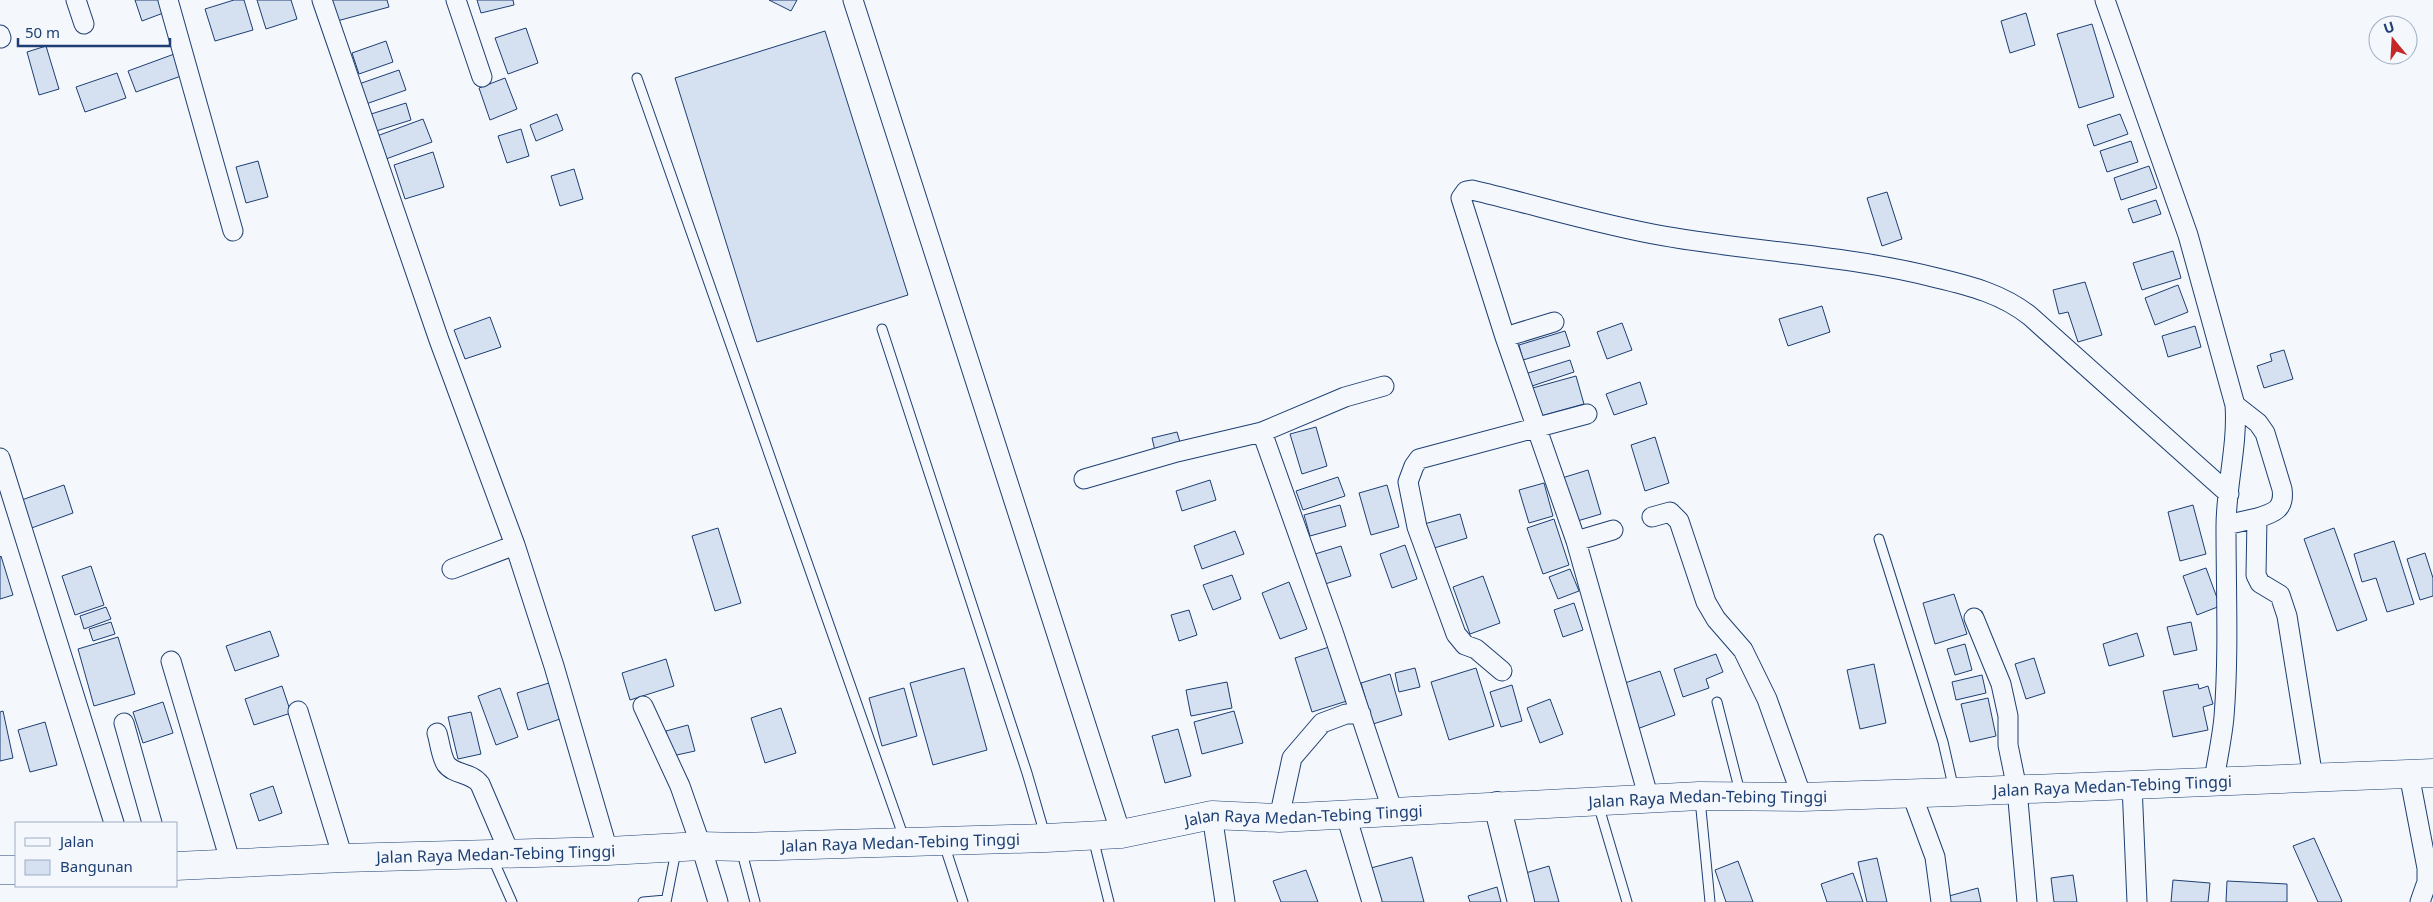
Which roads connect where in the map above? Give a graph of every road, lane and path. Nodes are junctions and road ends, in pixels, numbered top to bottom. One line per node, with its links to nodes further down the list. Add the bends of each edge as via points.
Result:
1 (76, 0): 7 (street)
2 (168, 0): 10 (street)
3 (322, 0): 28 (street, via 439,340)
4 (456, 0): 8 (street)
5 (853, 0): 58 (street)
6 (2106, 0): 15 (street, via 2188,235)
7 (84, 24)
8 (482, 77)
9 (637, 78): 61 (lane)
10 (233, 231)
11 (1554, 322): 13 (street)
12 (882, 329): 60 (lane)
13 (1505, 337): 17 (street); 21 (street, via 1461,198 1466,191 1664,236 1843,259 1916,272 1993,293 2030,316)
14 (1384, 386): 18 (street, via 1345,396)
15 (2235, 405): 21 (street); 23 (street, via 2258,422 2265,433 2282,490 2281,506 2272,514)
16 (1587, 414): 17 (street)
17 (1538, 428): 27 (street); 32 (street, via 1419,459 1408,482 1417,527 1456,634 1465,645 1476,649)
18 (1262, 432): 20 (street, via 1177,452); 36 (street)
19 (0, 458): 56 (street)
20 (1084, 480)
21 (2229, 494): 24 (street)
22 (1652, 518): 48 (street, via 1670,512 1680,521 1706,602 1743,650 1767,699)
23 (2253, 519): 24 (street); 40 (street, via 2256,575 2260,583 2280,596 2287,616)
24 (2228, 524): 41 (street, via 2224,720)
25 (1613, 530): 27 (street)
26 (1880, 540): 45 (lane, via 1943,742)
27 (1576, 541): 49 (street)
28 (515, 545): 29 (street); 65 (street)
29 (452, 569)
30 (1974, 618): 43 (street, via 2001,684)
31 (171, 661): 68 (street)
32 (1502, 671)
33 (1717, 702): 46 (lane)
34 (643, 706): 63 (street, via 680,786)
35 (298, 711): 67 (street)
36 (1361, 714): 52 (street); 55 (street, via 1346,714 1322,723 1292,758)
37 (124, 724): 57 (street)
38 (438, 733): 66 (street, via 450,768 472,776 480,784)
39 (2421, 773): 40 (highway, Jalan Raya Medan-Tebing Tinggi); 87 (street, via 2427,882)
40 (2313, 778): 41 (highway, Jalan Raya Medan-Tebing Tinggi)
41 (2214, 782): 42 (highway, Jalan Raya Medan-Tebing Tinggi)
42 (2132, 785): 43 (highway, Jalan Raya Medan-Tebing Tinggi); 86 (street)
43 (2016, 788): 45 (highway, Jalan Raya Medan-Tebing Tinggi); 85 (street)
44 (1911, 792): 45 (highway, Jalan Raya Medan-Tebing Tinggi); 48 (highway, Jalan Raya Medan-Tebing Tinggi); 84 (street, via 1935,857)
45 (1954, 792)
46 (1740, 795): 47 (highway, Jalan Raya Medan-Tebing Tinggi); 48 (highway, Jalan Raya Medan-Tebing Tinggi)
47 (1700, 796): 49 (highway, Jalan Raya Medan-Tebing Tinggi); 83 (lane)
48 (1802, 797)
49 (1649, 799): 50 (highway, Jalan Raya Medan-Tebing Tinggi)
50 (1598, 802): 51 (highway, Jalan Raya Medan-Tebing Tinggi); 82 (lane)
51 (1497, 805): 52 (highway, Jalan Raya Medan-Tebing Tinggi); 81 (street)
52 (1393, 812): 54 (highway, Jalan Raya Medan-Tebing Tinggi)
53 (1212, 815): 55 (highway, Jalan Raya Medan-Tebing Tinggi); 58 (highway, Jalan Raya Medan-Tebing Tinggi); 79 (street)
54 (1346, 816): 55 (highway, Jalan Raya Medan-Tebing Tinggi); 80 (street)
55 (1279, 818)
56 (114, 822)
57 (152, 822)
58 (1121, 834): 59 (highway, Jalan Raya Medan-Tebing Tinggi)
59 (1092, 835): 60 (highway, Jalan Raya Medan-Tebing Tinggi); 78 (lane)
60 (1046, 838): 62 (highway, Jalan Raya Medan-Tebing Tinggi)
61 (905, 841): 62 (highway, Jalan Raya Medan-Tebing Tinggi); 64 (highway, Jalan Raya Medan-Tebing Tinggi)
62 (944, 841): 77 (lane)
63 (689, 847): 64 (highway, Jalan Raya Medan-Tebing Tinggi); 65 (highway, Jalan Raya Medan-Tebing Tinggi); 72 (lane); 75 (street)
64 (741, 847): 76 (lane)
65 (608, 851): 66 (highway, Jalan Raya Medan-Tebing Tinggi)
66 (500, 854): 67 (highway, Jalan Raya Medan-Tebing Tinggi); 73 (lane)
67 (343, 858): 68 (highway, Jalan Raya Medan-Tebing Tinggi)
68 (231, 864): 69 (highway, Jalan Raya Medan-Tebing Tinggi)
69 (178, 866)
70 (0, 870): 71 (highway)
71 (15, 870)
72 (666, 901): 74 (lane)
73 (512, 902)
74 (643, 902)
75 (718, 902)
76 (755, 902)
77 (963, 902)
78 (1109, 902)
79 (1225, 902)
80 (1372, 902)
81 (1521, 902)
82 (1627, 902)
83 (1710, 902)
84 (1941, 902)
85 (2027, 902)
86 (2137, 902)
87 (2420, 902)

